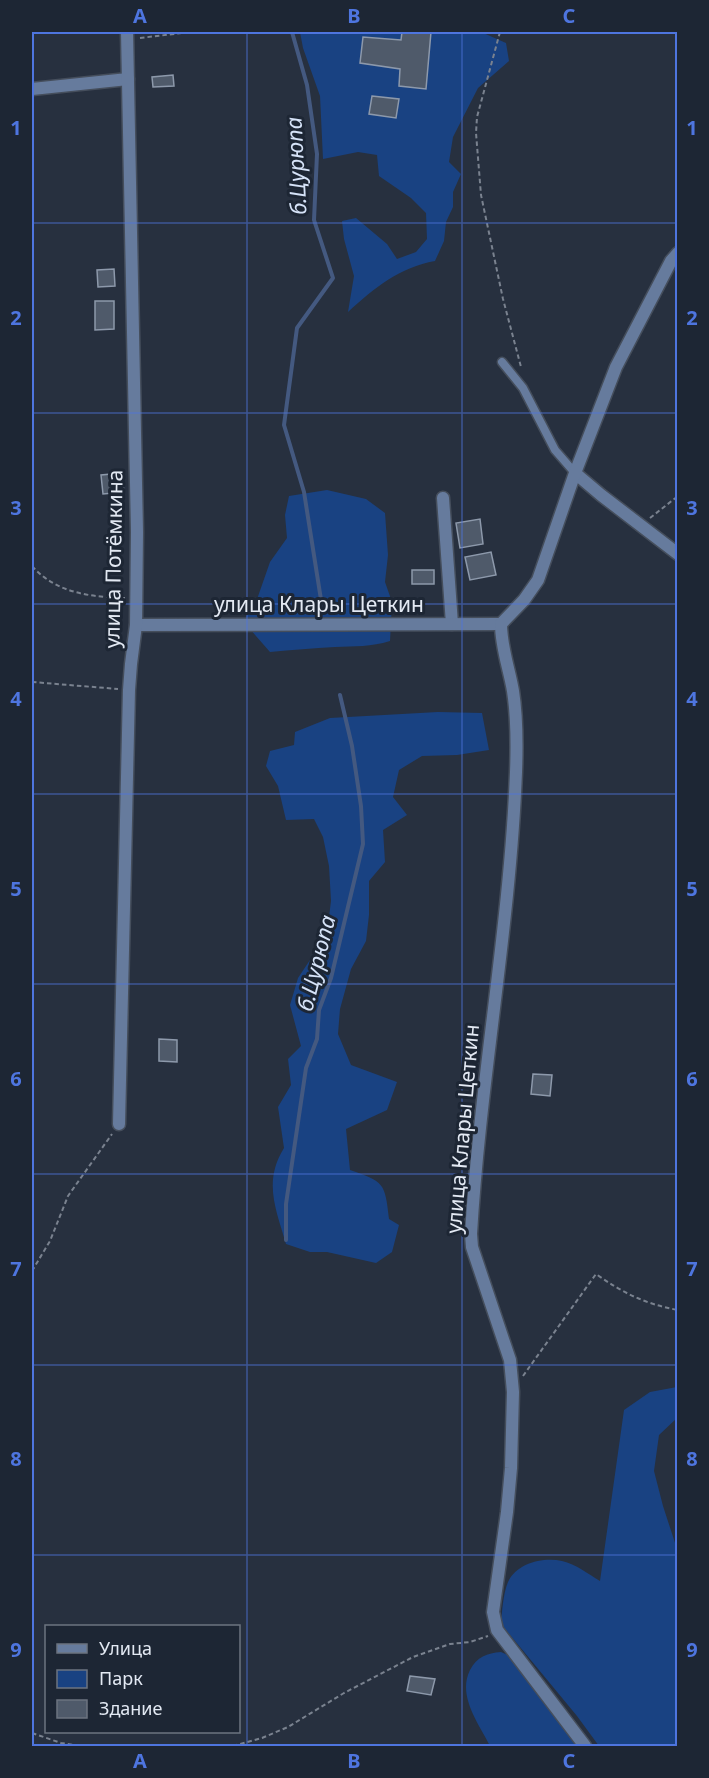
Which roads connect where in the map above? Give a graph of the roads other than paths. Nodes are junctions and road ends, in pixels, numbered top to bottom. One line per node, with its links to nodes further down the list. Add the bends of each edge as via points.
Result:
1 (128, 35): 2 (street, улица Потёмкина)
2 (128, 79): 3 (street); 11 (street, улица Потёмкина)
3 (32, 89)
4 (678, 253): 6 (street, via 616,367)
5 (502, 362): 6 (lane, via 523,388 555,450)
6 (575, 473): 8 (street); 10 (street, via 538,580)
7 (443, 498): 9 (street)
8 (678, 554)
9 (452, 624): 10 (street, улица Клары Цеткин); 11 (street, улица Клары Цеткин)
10 (501, 624): 13 (street, улица Клары Цеткин, via 515,710 512,852 471,1234 510,1360 513,1386 511,1468 493,1612 499,1633)
11 (136, 625): 12 (street, улица Потёмкина, via 129,690)
12 (119, 1124)
13 (585, 1746)

